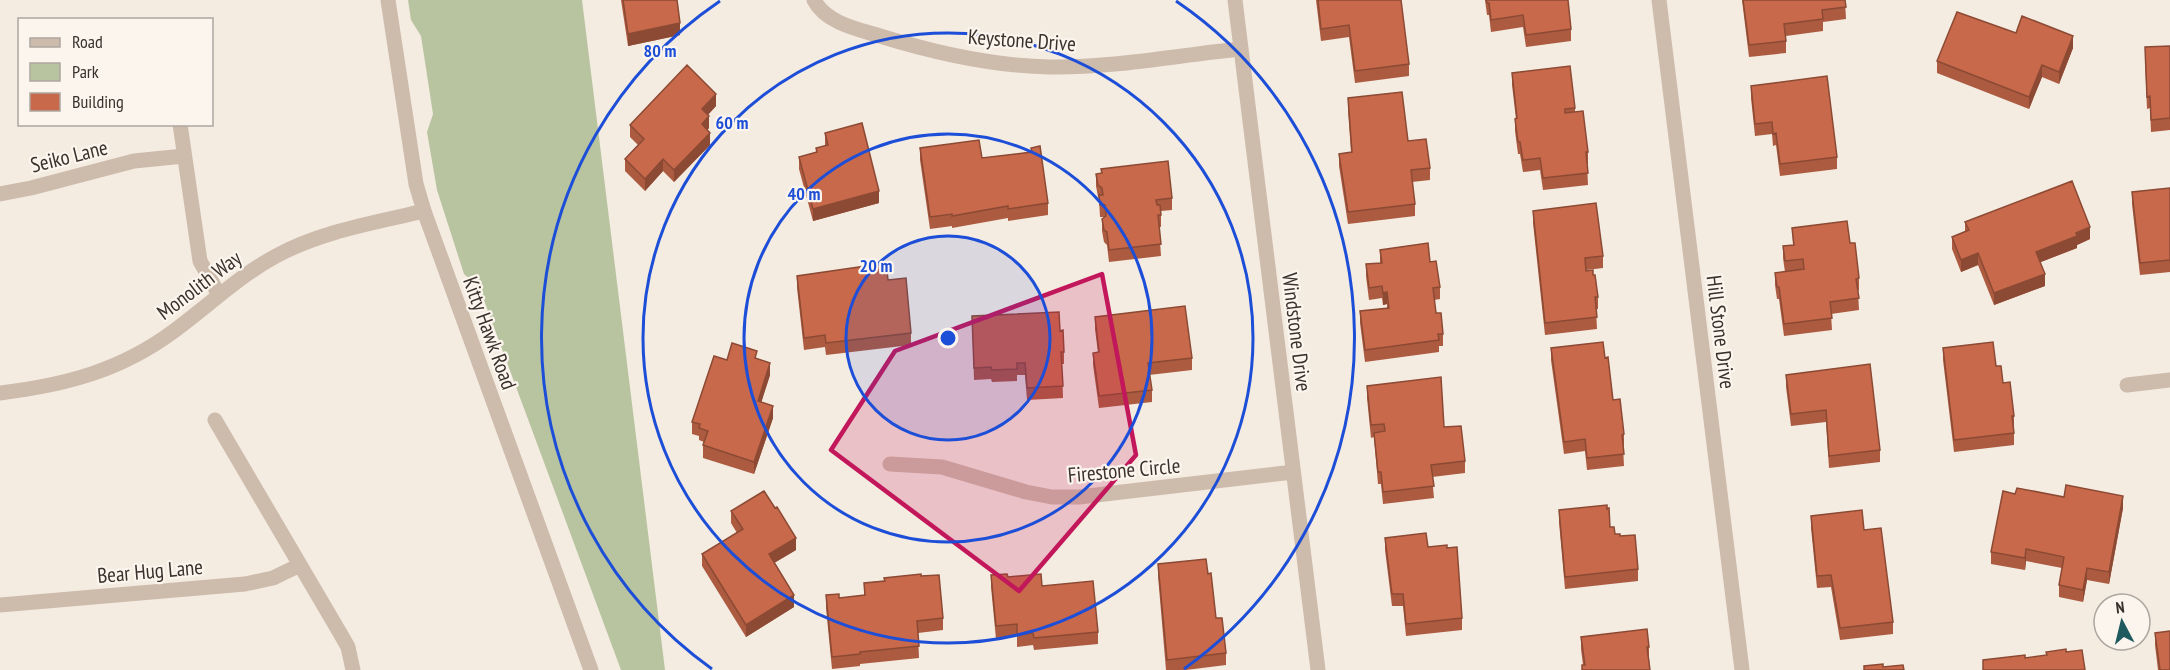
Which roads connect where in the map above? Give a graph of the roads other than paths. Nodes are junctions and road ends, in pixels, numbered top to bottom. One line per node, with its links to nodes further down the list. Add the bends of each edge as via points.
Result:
1 (388, 0): 9 (street, Kitty Hawk Road, via 416,184)
2 (814, 0): 5 (street, Keystone Drive, via 826,15 848,26 929,50 1012,64 1087,66)
3 (1235, 0): 5 (street, Windstone Drive)
4 (1659, 0): 22 (street, Hill Stone Drive)
5 (1241, 49): 16 (street, Windstone Drive)
6 (180, 126): 7 (street)
7 (184, 156): 8 (street, Seiko Lane, via 134,161); 10 (street, via 200,261)
8 (0, 194)
9 (424, 211): 10 (street, Monolith Way, via 334,232 305,243 277,255); 20 (street, Kitty Hawk Road)
10 (219, 296): 13 (street, Monolith Way, via 172,333 108,369 72,381)
11 (2170, 380): 12 (street)
12 (2127, 385)
13 (0, 393)
14 (215, 420): 17 (street)
15 (890, 464): 16 (street, Firestone Circle, via 942,467 1026,492 1070,497)
16 (1293, 472): 21 (street, Windstone Drive)
17 (300, 565): 18 (street, Bear Hug Lane, via 273,578 245,584); 19 (street, via 348,647)
18 (0, 605)
19 (352, 670)
20 (591, 670)
21 (1318, 670)
22 (1742, 670)

